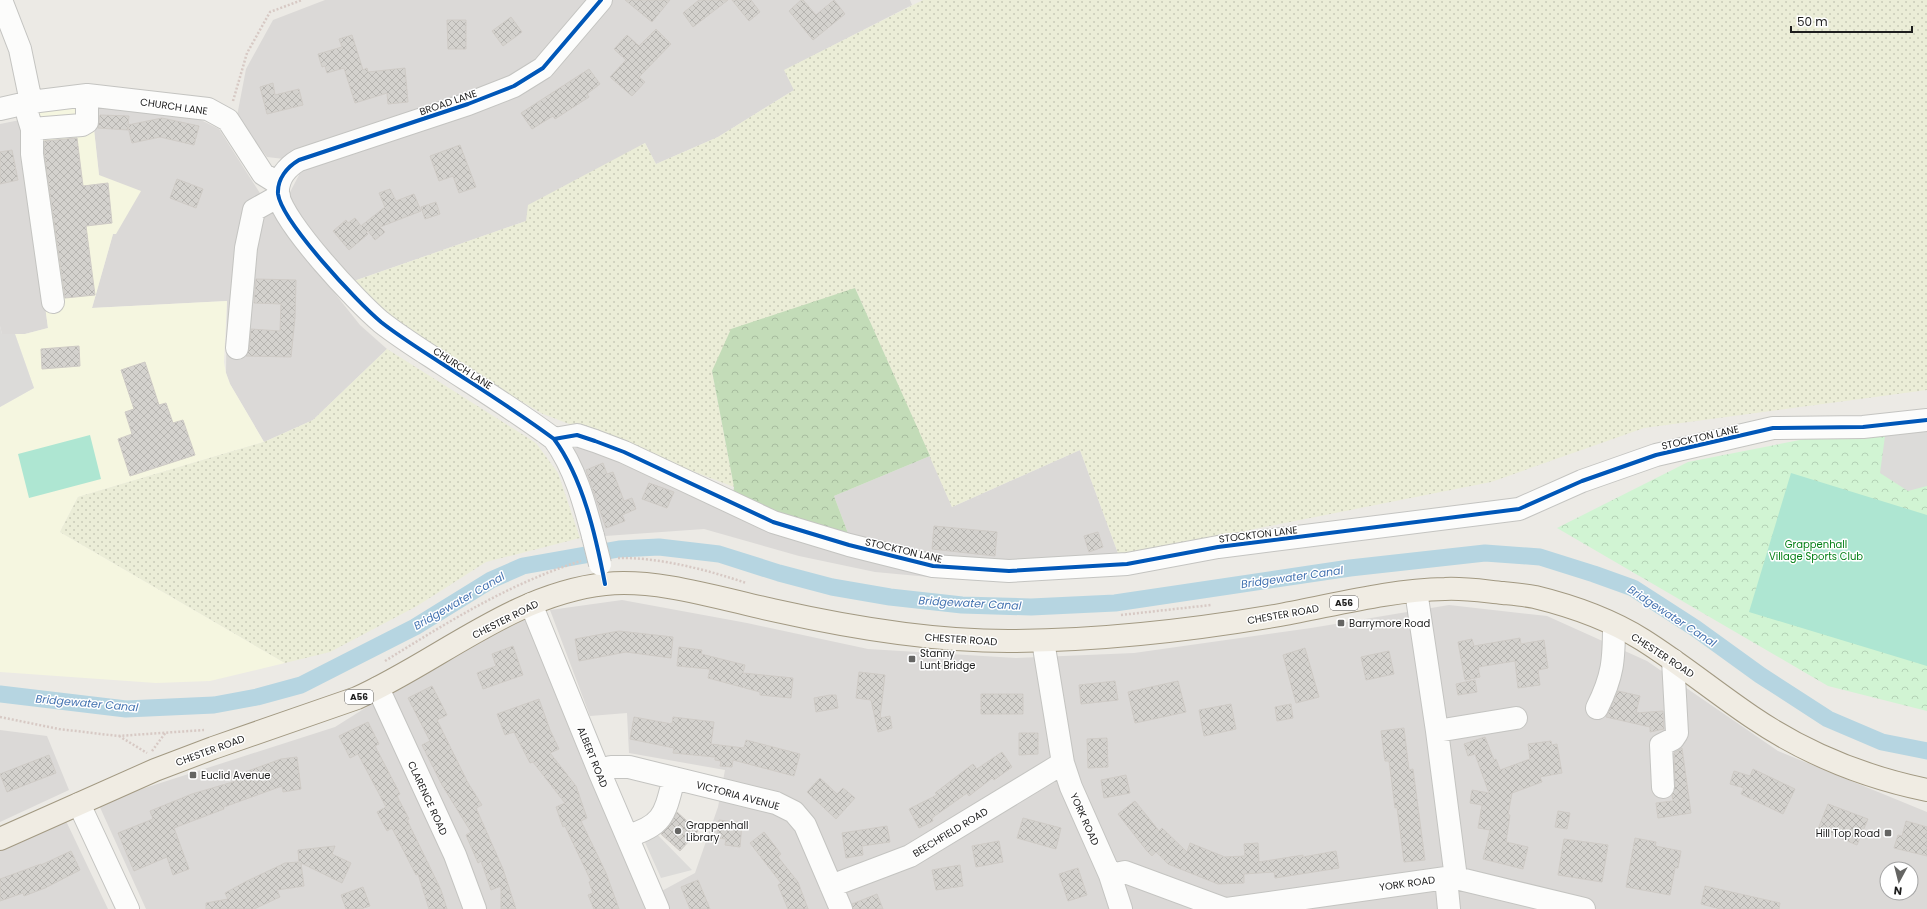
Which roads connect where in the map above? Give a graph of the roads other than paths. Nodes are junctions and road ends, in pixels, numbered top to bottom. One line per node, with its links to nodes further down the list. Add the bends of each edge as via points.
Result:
1 (1, 0): 4 (street, via 20,50)
2 (601, 0): 7 (street, BROAD LANE, via 562,47 532,76 468,104 299,160 286,170)
3 (88, 95): 4 (street, CHURCH LANE); 6 (street, via 88,122 82,125); 7 (street, CHURCH LANE, via 208,109 228,120 263,174)
4 (28, 103): 5 (street, CHURCH LANE); 6 (street, via 29,123)
5 (0, 109)
6 (32, 129): 8 (street, via 32,154)
7 (279, 190): 9 (street, via 254,210 246,248); 11 (street, CHURCH LANE, via 285,213 295,228 380,321)
8 (53, 302)
9 (238, 348)
10 (1927, 420): 11 (street, STOCKTON LANE, via 1862,427 1773,428 1656,455 1582,481 1519,509 1218,547 1127,564 1009,571 933,566 848,545 773,522 595,441 577,436)
11 (554, 439): 12 (street, CHURCH LANE, bridge, via 574,473)
12 (602, 574): 14 (main road, CHESTER ROAD / A56, via 575,590); 16 (main road, CHESTER ROAD / A56, via 630,584 671,588 794,615 913,635 976,641)
13 (1416, 591): 15 (main road, CHESTER ROAD / A56, via 1473,590 1533,597 1594,615); 16 (main road, CHESTER ROAD / A56, via 1178,630); 21 (street)
14 (531, 604): 18 (main road, CHESTER ROAD / A56); 23 (street, ALBERT ROAD)
15 (1614, 625): 17 (main road, CHESTER ROAD / A56, via 1640,638); 19 (street, via 1612,673)
16 (1042, 641): 22 (street, YORK ROAD)
17 (1673, 660): 25 (street, via 1677,733 1674,739 1661,745); 26 (main road, CHESTER ROAD / A56, via 1752,718 1806,750 1869,776)
18 (378, 688): 27 (main road, CHESTER ROAD / A56, via 288,723 213,748); 35 (street, CLARENCE ROAD, via 455,855)
19 (1597, 708)
20 (1516, 718): 21 (street)
21 (1438, 731): 31 (street)
22 (1063, 763): 30 (street, YORK ROAD); 32 (street, BEECHFIELD ROAD, via 910,856)
23 (599, 770): 24 (street, VICTORIA AVENUE, via 629,767); 28 (street, ALBERT ROAD)
24 (674, 778): 28 (street, via 666,808 657,821 647,830); 32 (street, VICTORIA AVENUE, via 776,803 794,812 805,825)
25 (1663, 787)
26 (1927, 790)
27 (79, 804): 29 (main road, CHESTER ROAD / A56); 34 (street)
28 (627, 836): 36 (street, ALBERT ROAD)
29 (0, 839)
30 (1110, 875): 38 (street); 39 (street, YORK ROAD, via 1125,872)
31 (1451, 878): 33 (street, YORK ROAD); 40 (street); 41 (street, YORK ROAD)
32 (831, 886): 37 (street, VICTORIA AVENUE)
33 (1305, 903): 39 (street, YORK ROAD)
34 (128, 909)
35 (475, 909)
36 (658, 909)
37 (841, 909)
38 (1121, 909)
39 (1226, 909)
40 (1449, 909)
41 (1584, 909)

